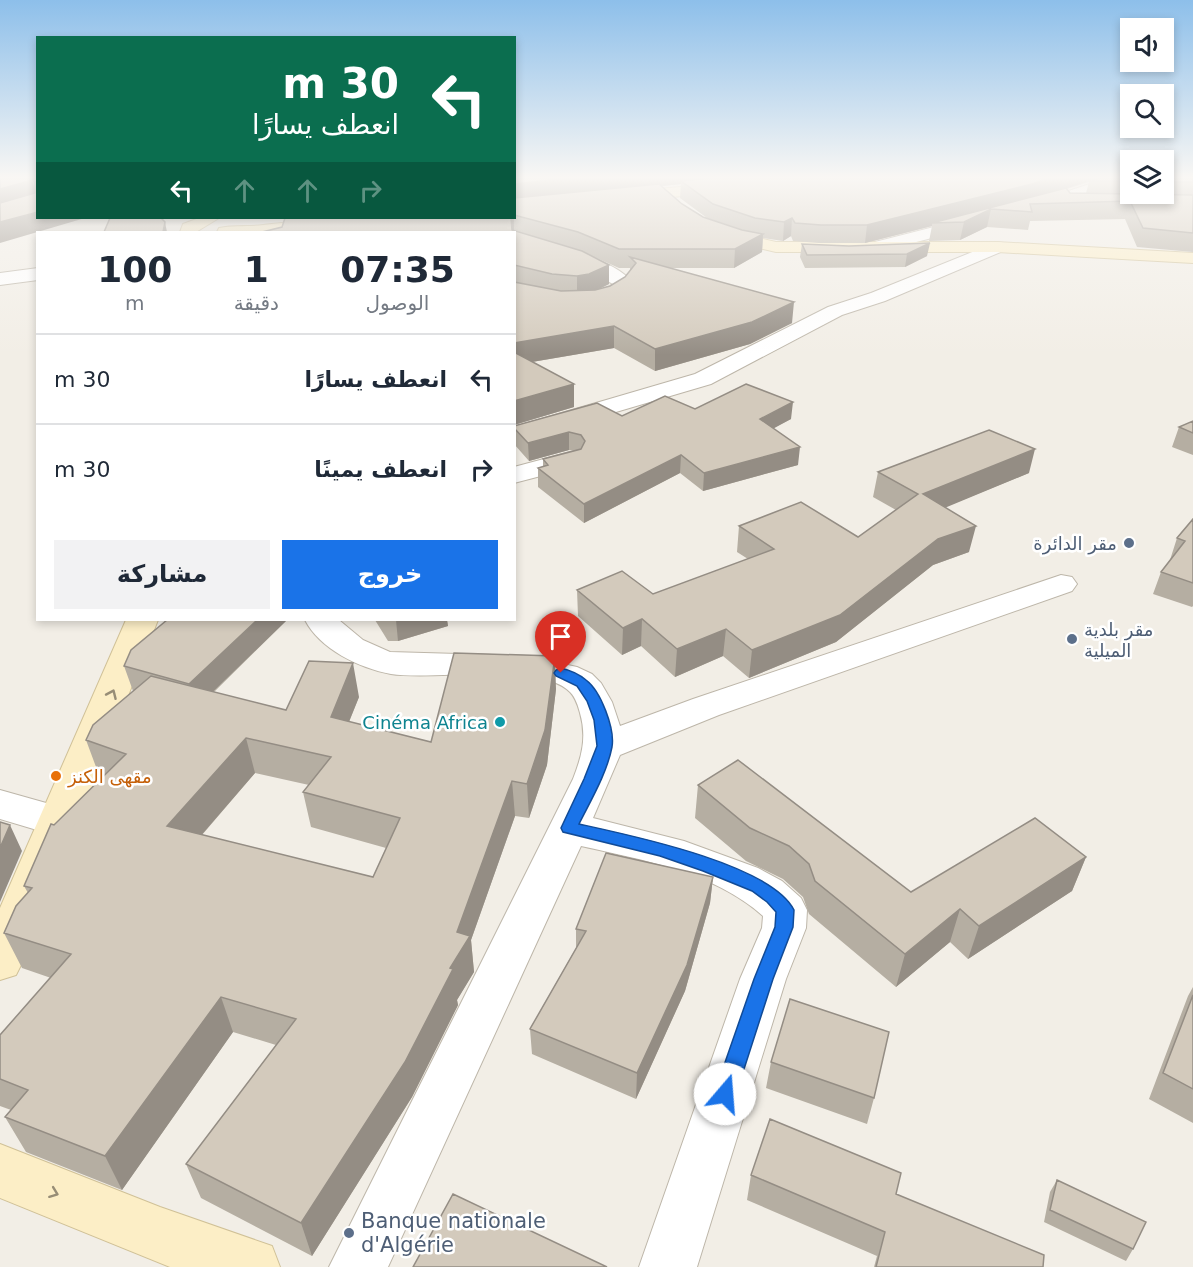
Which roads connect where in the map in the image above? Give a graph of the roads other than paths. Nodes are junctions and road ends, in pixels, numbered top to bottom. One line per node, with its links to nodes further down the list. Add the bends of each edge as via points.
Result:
1 (728, 236): 5 (main road, via 776,247)
2 (919, 236): 5 (street)
3 (516, 241): 9 (street, via 596,267 623,283 613,294 580,306 551,304)
4 (997, 247): 5 (main road); 6 (main road); 10 (street, via 825,316 703,380)
5 (873, 248)
6 (1193, 258)
7 (36, 274): 8 (street)
8 (0, 279)
9 (516, 293)
10 (516, 434)
11 (570, 460): 12 (street)
12 (516, 474)
13 (1061, 584): 16 (street, via 705,706)
14 (142, 621): 18 (main road, one-way to 14)
15 (322, 621): 16 (street, via 363,655 391,663 528,667 561,673 582,683 594,700)
16 (605, 746): 19 (street)
17 (0, 804): 18 (street)
18 (57, 821): 20 (main road)
19 (569, 828): 23 (street); 24 (street, via 662,850 709,866 758,886 785,910 784,927 763,979)
20 (0, 961)
21 (0, 1171): 22 (main road, one-way to 22)
22 (251, 1267)
23 (358, 1267)
24 (668, 1267)

